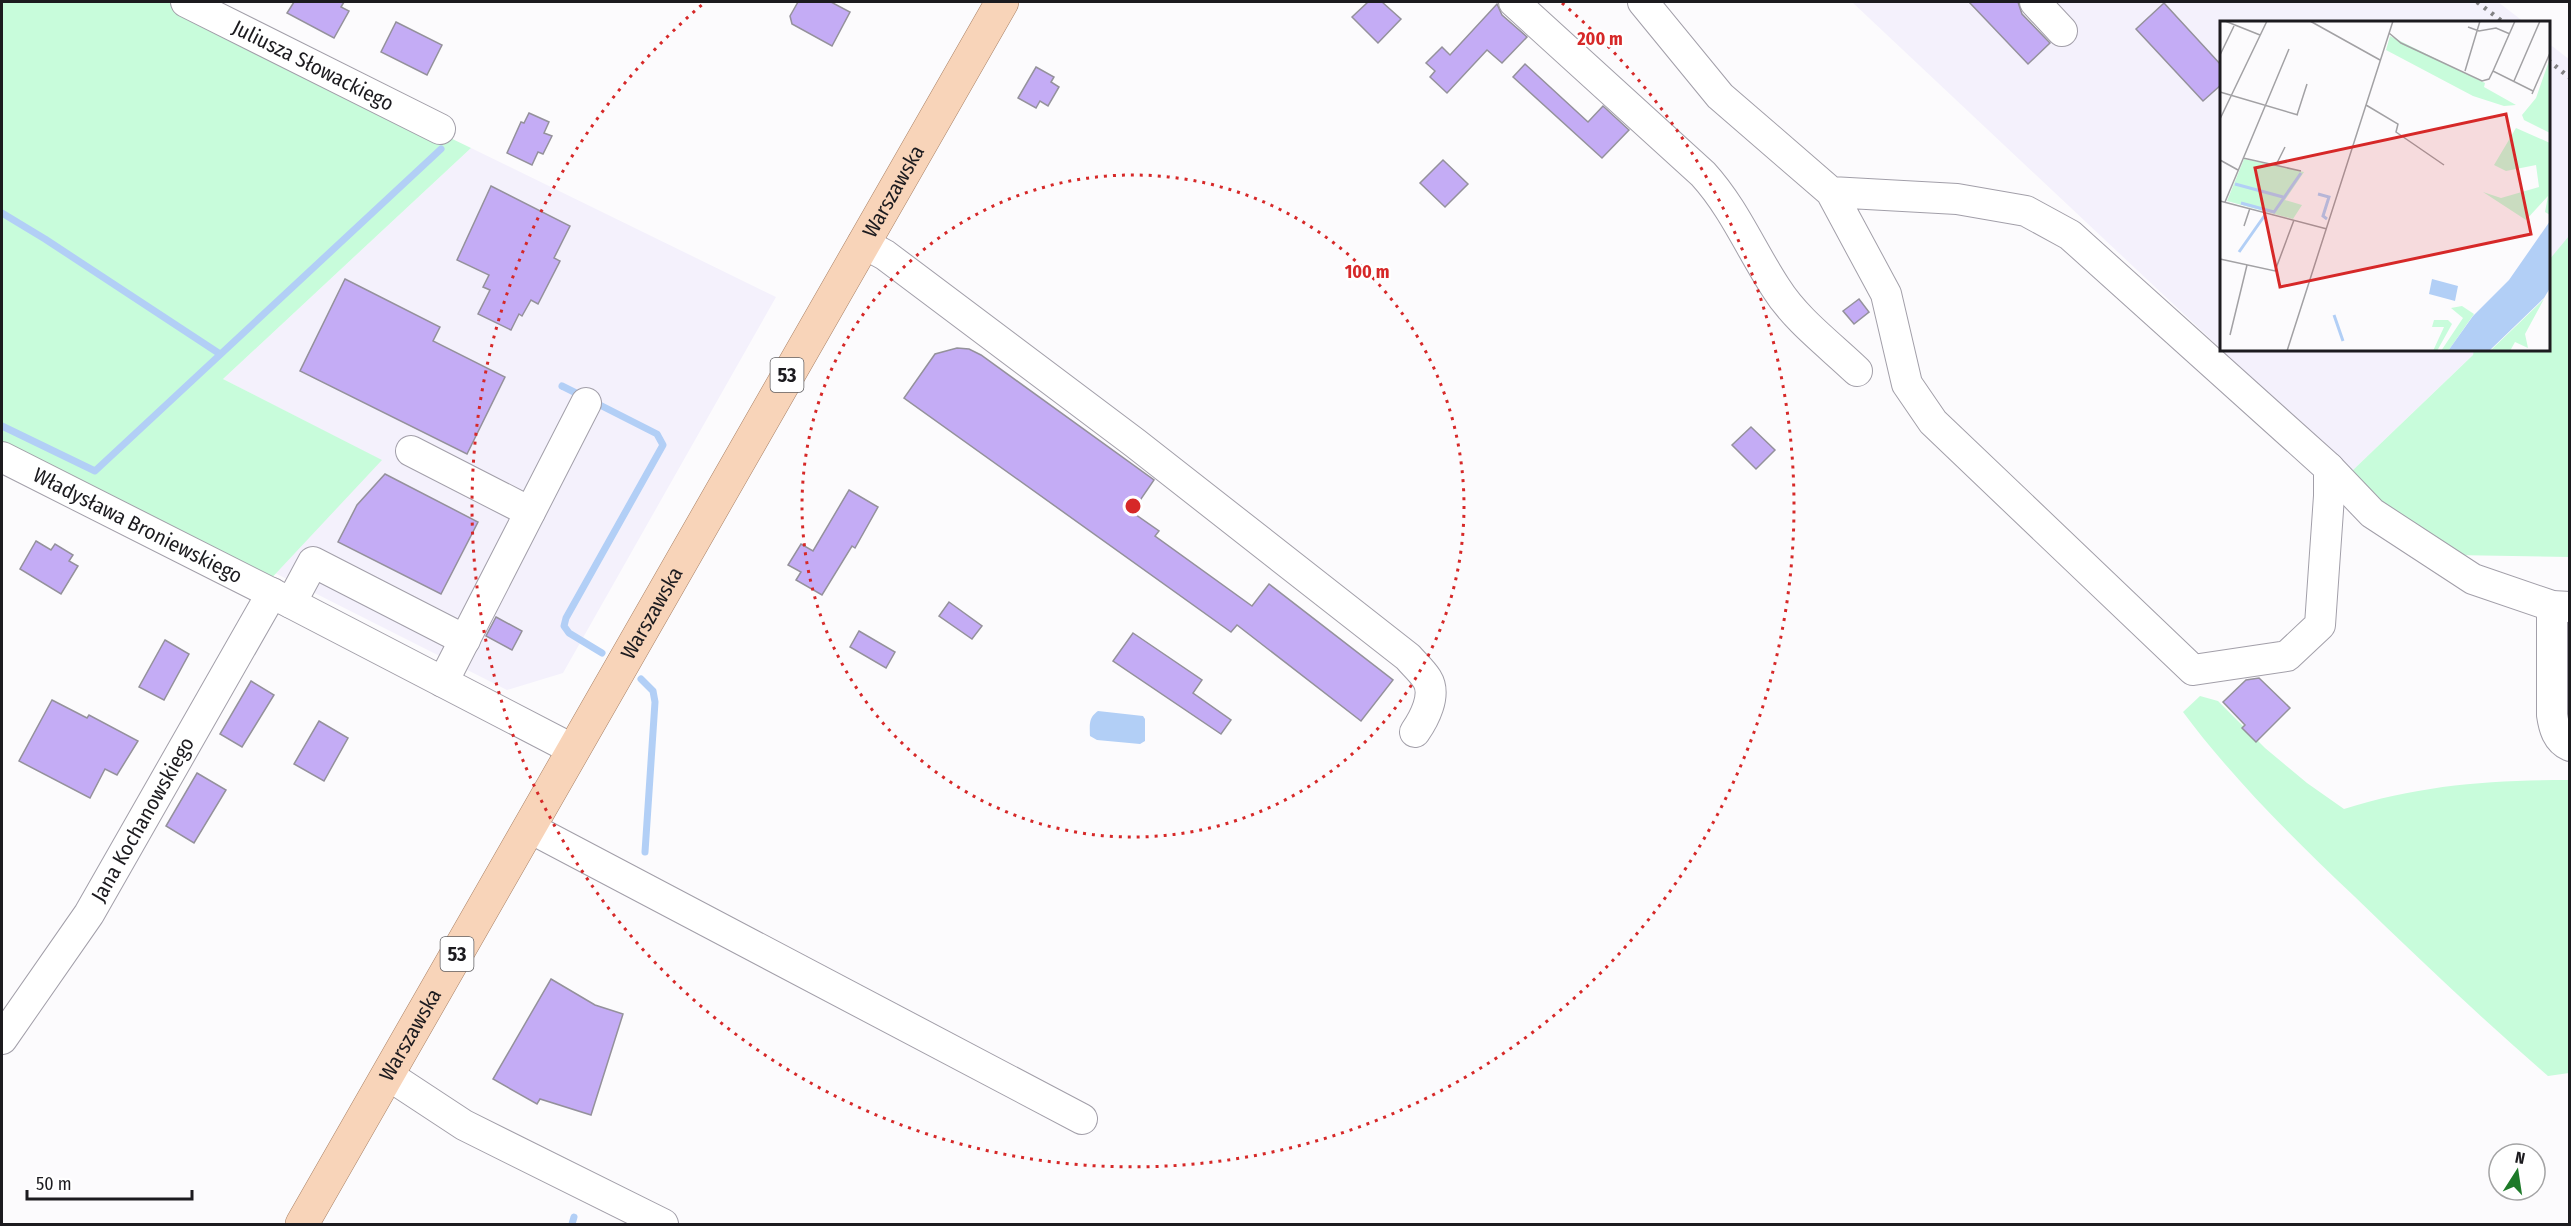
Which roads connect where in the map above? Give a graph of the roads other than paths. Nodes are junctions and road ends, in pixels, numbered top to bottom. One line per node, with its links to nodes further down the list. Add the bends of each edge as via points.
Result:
1 (186, 2): 6 (street, Juliusza Słowackiego)
2 (1002, 2): 10 (main road, Warszawska / 53)
3 (1514, 2): 11 (street, via 1703,174 1724,200 1790,307)
4 (1643, 2): 9 (street, via 1720,96)
5 (2035, 2): 7 (street)
6 (223, 9): 8 (street, Juliusza Słowackiego)
7 (2062, 31)
8 (440, 129)
9 (1832, 192): 15 (street, via 1956,199 2026,211 2070,235); 15 (street, via 1886,294 1907,384 1933,422 2193,670 2287,656 2320,624)
10 (863, 243): 21 (street, via 885,255 1126,436 1408,657 1428,680 1429,703); 23 (main road, Warszawska / 53)
11 (1857, 371)
12 (586, 403): 16 (street)
13 (411, 451): 16 (street)
14 (2, 457): 17 (street, Władysława Broniewskiego)
15 (2329, 468): 18 (street, via 2372,513 2473,579)
16 (530, 512): 19 (street)
17 (282, 598): 19 (street, Jana Kochanowskiego, via 313,562); 20 (street, Władysława Broniewskiego); 25 (street, Jana Kochanowskiego, via 89,914)
18 (2561, 606): 22 (street, via 2552,715 2555,731)
19 (465, 640): 20 (street)
20 (443, 682): 23 (street, Władysława Broniewskiego)
21 (1415, 732)
22 (2570, 746)
23 (574, 750): 24 (main road, Warszawska / 53)
24 (530, 828): 26 (main road, Warszawska / 53); 27 (street)
25 (2, 1039)
26 (388, 1075): 28 (main road, Warszawska / 53); 29 (street, via 464,1125)
27 (1082, 1119)
28 (302, 1224)
29 (663, 1224)

